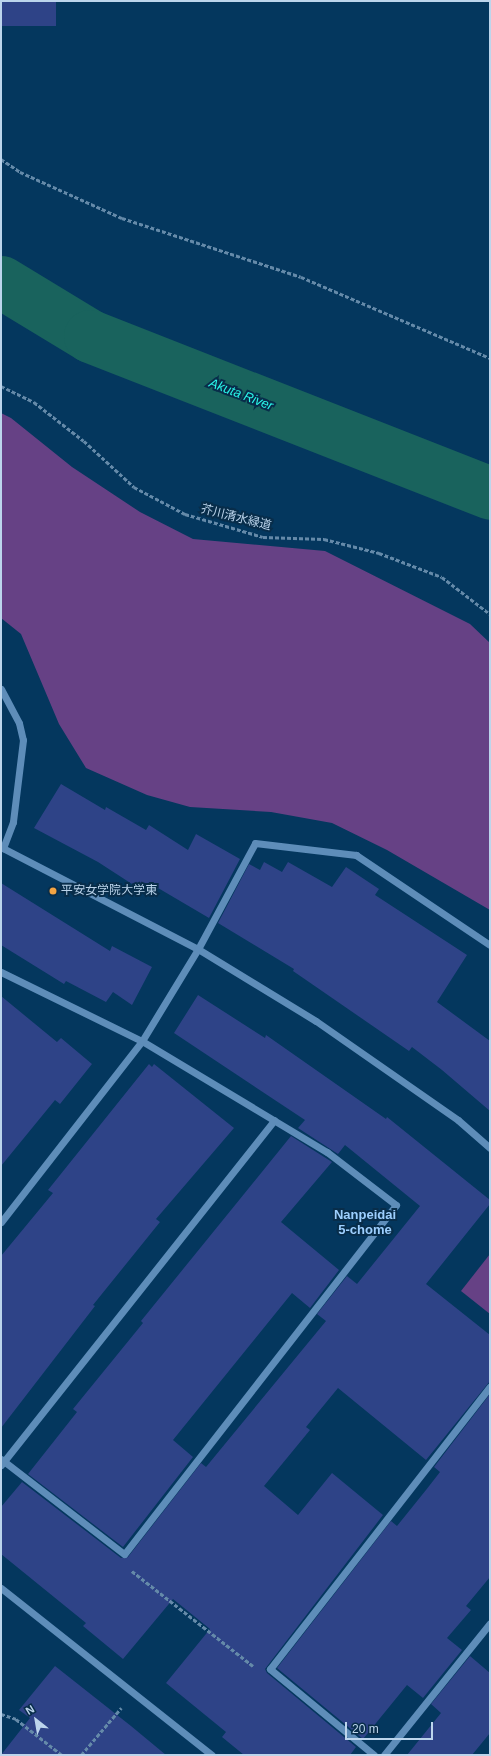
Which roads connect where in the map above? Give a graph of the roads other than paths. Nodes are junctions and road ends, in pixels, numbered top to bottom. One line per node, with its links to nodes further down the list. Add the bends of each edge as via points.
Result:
1 (1, 689): 2 (street, via 19,723 23,740 13,822)
2 (2, 848): 4 (street)
3 (490, 945): 4 (street, via 356,855 256,843)
4 (198, 949): 6 (street); 8 (street, via 316,1021 458,1120)
5 (2, 974): 6 (street)
6 (142, 1041): 7 (street); 9 (street)
7 (274, 1120): 11 (street); 11 (street, via 327,1152 396,1206 124,1554)
8 (490, 1148)
9 (1, 1222)
10 (490, 1386): 15 (street, via 270,1668)
11 (2, 1461)
12 (1, 1588): 14 (street)
13 (490, 1623): 16 (street)
14 (212, 1755)
15 (374, 1755)
16 (384, 1755)

